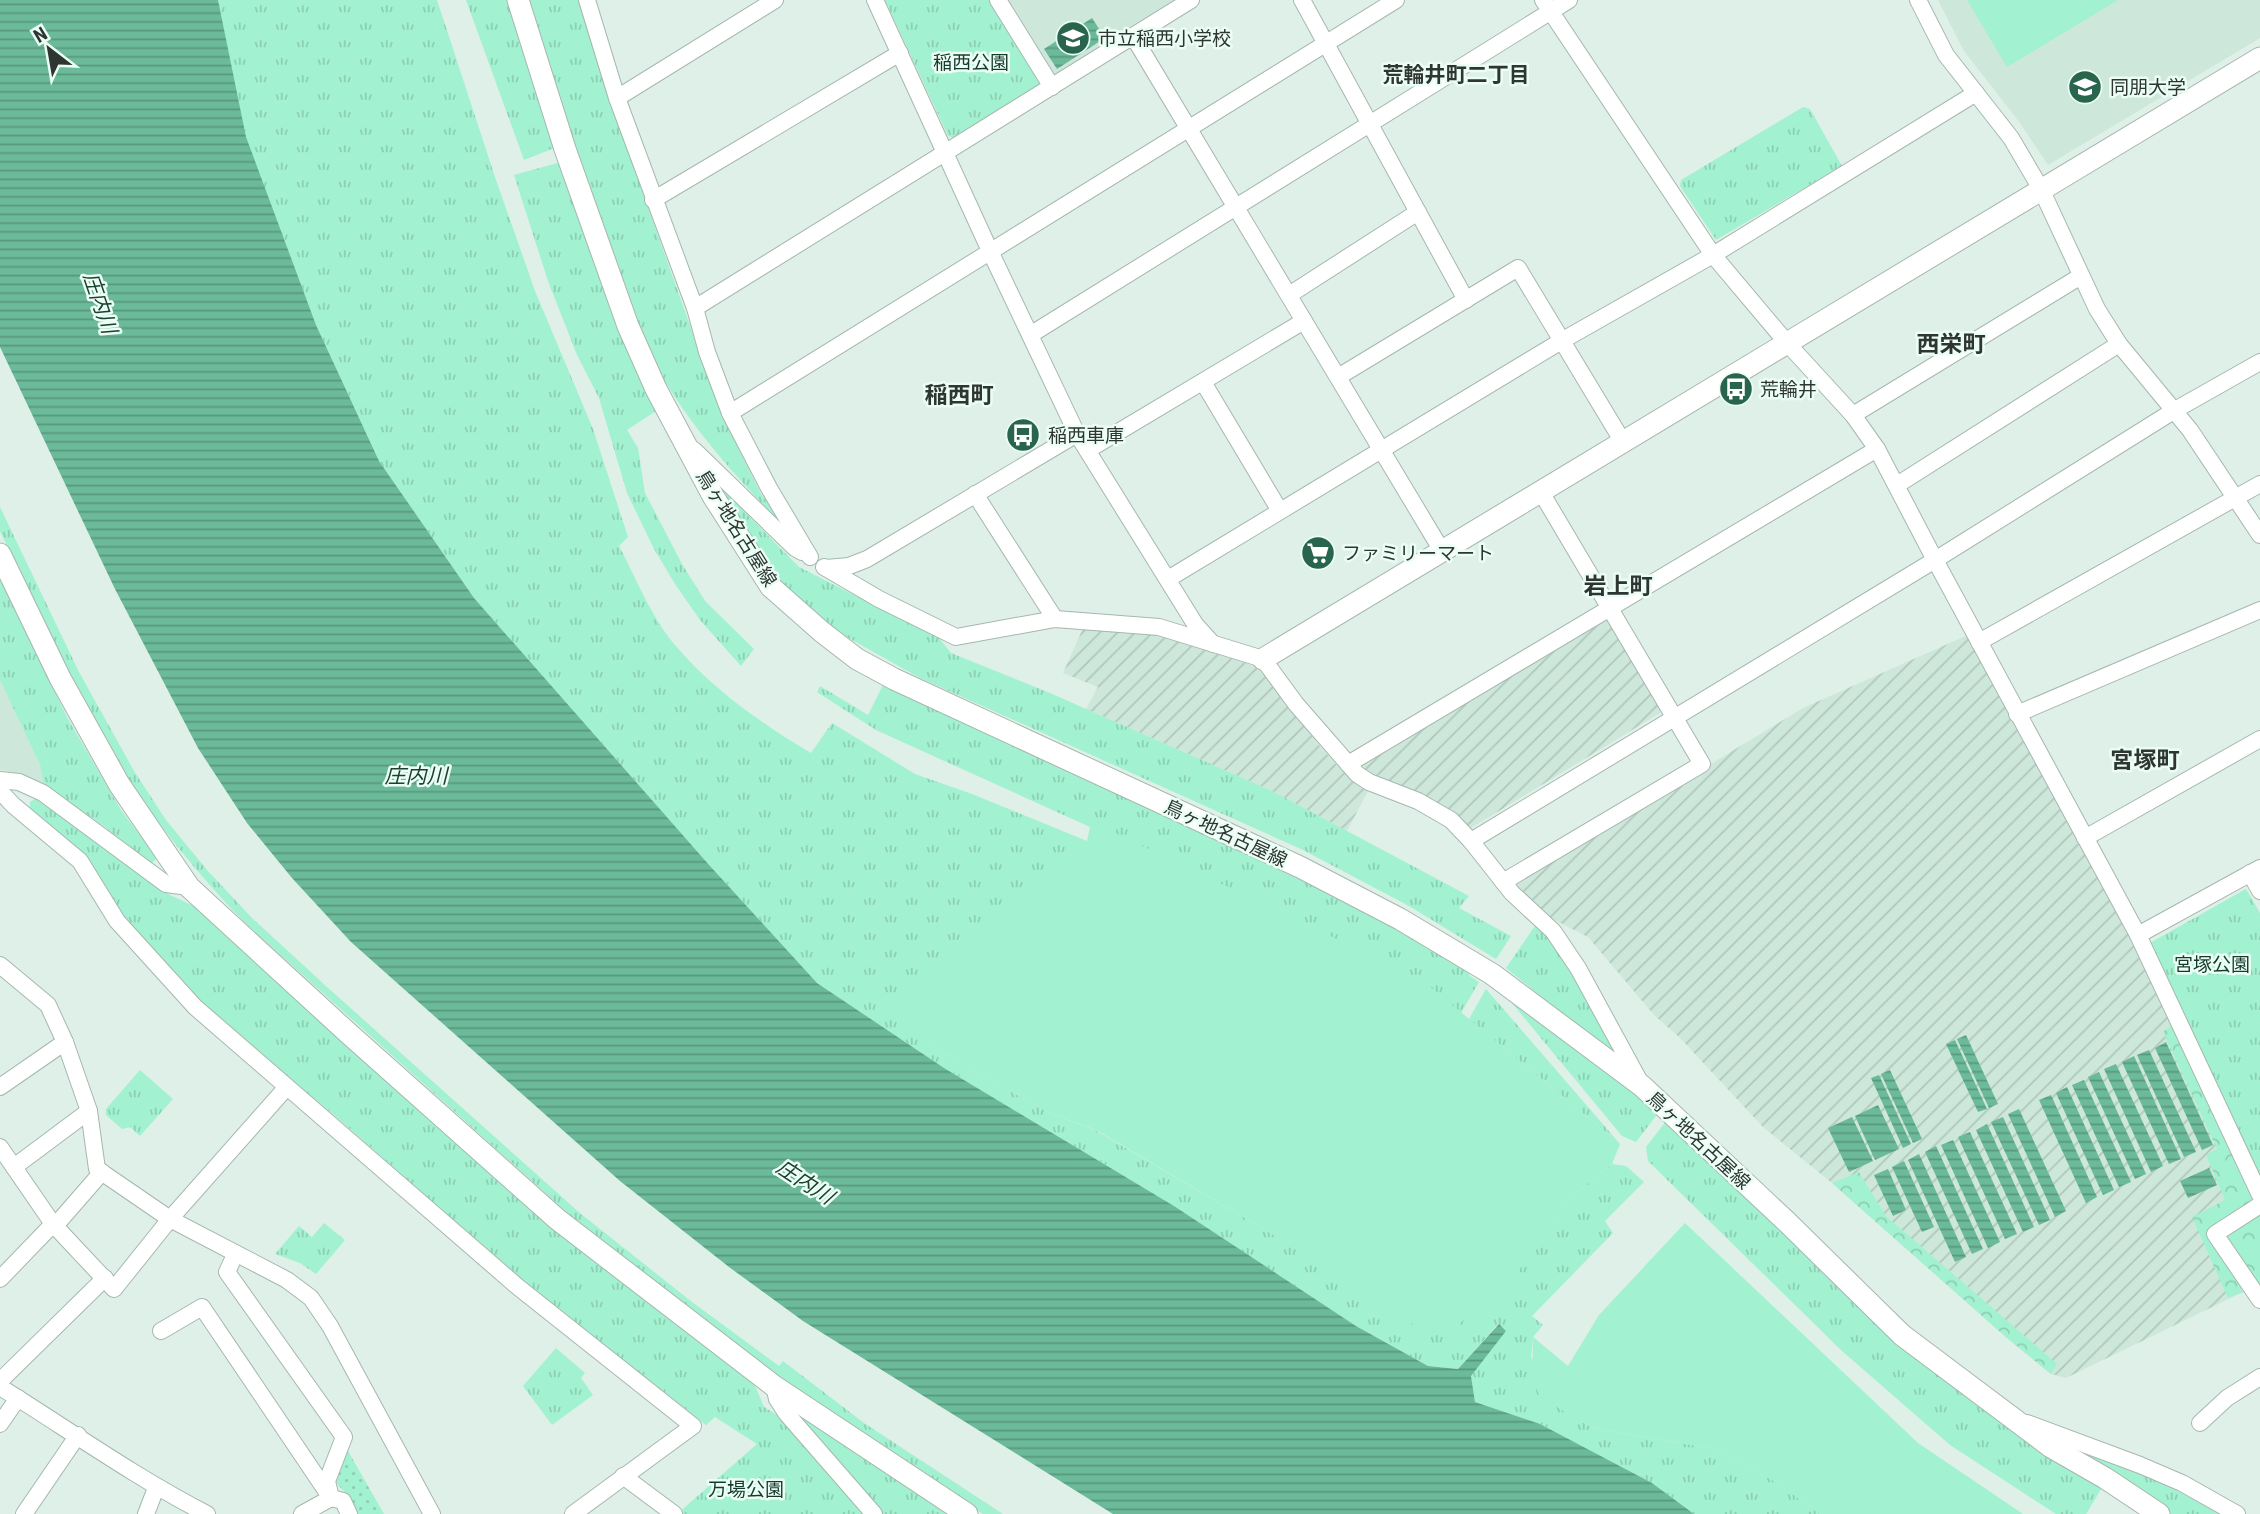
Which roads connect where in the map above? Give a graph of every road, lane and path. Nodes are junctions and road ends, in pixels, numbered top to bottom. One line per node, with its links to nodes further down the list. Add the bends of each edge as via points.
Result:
1 (518, 0): 45 (street, 鳥ヶ地名古屋線, via 628,326)
2 (775, 0): 18 (street)
3 (875, 0): 14 (street)
4 (998, 0): 16 (street)
5 (1191, 0): 12 (street)
6 (1302, 0): 13 (street)
7 (1396, 0): 13 (street)
8 (1569, 0): 11 (street)
9 (1918, 0): 17 (street, via 1946,55)
10 (588, 1): 18 (street)
11 (1547, 6): 19 (street); 27 (street)
12 (1133, 36): 16 (street); 20 (street)
13 (1326, 45): 19 (street); 20 (street)
14 (900, 53): 21 (street); 23 (street)
15 (2260, 58): 22 (street)
16 (1052, 87): 21 (street)
17 (1976, 93): 22 (street, via 2011,138); 27 (street)
18 (617, 98): 23 (street)
19 (1370, 125): 24 (street); 25 (street)
20 (1189, 128): 24 (street); 26 (street)
21 (945, 154): 26 (street); 31 (street)
22 (2041, 189): 28 (street); 35 (street)
23 (653, 200): 31 (street)
24 (1236, 207): 29 (street); 33 (street)
25 (1418, 212): 29 (street); 30 (street)
26 (990, 251): 33 (street); 41 (street)
27 (1713, 255): 34 (street); 35 (street)
28 (2081, 276): 36 (street); 42 (street)
29 (1289, 295): 32 (street)
30 (1466, 300): 34 (street, via 1518,268); 38 (street)
31 (695, 308): 41 (street)
32 (1304, 321): 38 (street); 39 (street)
33 (1030, 335): 43 (street)
34 (1563, 341): 44 (street); 48 (street)
35 (1787, 343): 42 (street); 44 (street)
36 (2119, 344): 40 (street); 50 (street)
37 (2260, 362): 40 (street)
38 (1338, 377): 48 (street)
39 (1203, 382): 47 (street); 54 (street)
40 (2175, 410): 53 (street); 59 (street)
41 (730, 413): 58 (street)
42 (1853, 415): 46 (street)
43 (1077, 434): 47 (street); 52 (street)
44 (1623, 442): 51 (street)
45 (687, 444): 58 (street, via 795,548); 83 (street, 鳥ヶ地名古屋線, via 713,496 771,587 857,659 1300,867 1400,919 1492,974)
46 (1877, 449): 50 (street); 62 (street)
47 (1088, 450): 61 (street)
48 (1381, 450): 54 (street); 56 (street)
49 (2260, 484): 53 (street)
50 (1897, 485): 59 (street)
51 (1541, 492): 56 (street); 62 (street)
52 (975, 494): 60 (street, via 867,559); 64 (street)
53 (2236, 497): 55 (street); 65 (street)
54 (1280, 511): 61 (street)
55 (2260, 536)
56 (1442, 551): 67 (street)
57 (0, 554): 78 (street, via 60,678 119,784)
58 (810, 557): 60 (street)
59 (1935, 560): 65 (street); 69 (street)
60 (826, 568): 64 (street, via 957,637)
61 (1168, 579): 66 (street, via 1195,624)
62 (1610, 606): 69 (street); 71 (street)
63 (2260, 610): 68 (street)
64 (1055, 619): 66 (street, via 1159,627)
65 (1979, 642): 68 (street)
66 (1214, 645): 67 (street)
67 (1263, 659): 71 (street)
68 (2018, 714): 74 (street)
69 (1675, 718): 75 (street); 77 (street, via 1702,764)
70 (2260, 738): 74 (street)
71 (1348, 764): 75 (street, via 1369,782 1451,820)
72 (0, 780): 78 (street, via 19,782 43,793 166,884)
73 (0, 791): 85 (street, via 80,861 117,921 195,1007)
74 (2085, 838): 80 (street)
75 (1471, 841): 77 (street)
76 (2255, 870): 79 (street); 80 (street)
77 (1503, 882): 83 (street, via 1553,931)
78 (189, 887): 101 (street, via 557,1219)
79 (2260, 891)
80 (2138, 935): 90 (street)
81 (4, 975): 82 (street, via 48,1005)
82 (65, 1042): 84 (street); 86 (street)
83 (1642, 1086): 104 (street, 鳥ヶ地名古屋線, via 1902,1335)
84 (0, 1087)
85 (286, 1088): 92 (street); 108 (street, via 518,1287 693,1426)
86 (89, 1111): 88 (street); 89 (street, via 97,1169)
87 (0, 1147): 88 (street)
88 (14, 1167): 93 (street)
89 (102, 1172): 92 (street); 93 (street)
90 (2260, 1195)
91 (2260, 1205): 97 (street, via 2215,1234)
92 (170, 1219): 94 (street); 95 (street, via 114,1289)
93 (54, 1225): 95 (street); 96 (street)
94 (235, 1255): 110 (street, via 227,1272 344,1437 327,1481); 116 (street, via 311,1297)
95 (104, 1278): 100 (street)
96 (0, 1279)
97 (2260, 1300)
98 (161, 1331): 110 (street, via 202,1307)
99 (2260, 1377): 105 (street)
100 (0, 1381)
101 (774, 1386): 119 (street, via 786,1413); 120 (street)
102 (0, 1387): 103 (street)
103 (18, 1398): 106 (street); 107 (street)
104 (2012, 1418): 121 (street, 鳥ヶ地名古屋線); 122 (street, via 2140,1465)
105 (2200, 1423)
106 (0, 1424)
107 (78, 1435): 109 (street); 111 (street)
108 (623, 1476): 117 (street); 118 (street)
109 (156, 1488): 112 (street); 113 (street)
110 (331, 1498): 114 (street); 115 (street, via 343,1501)
111 (24, 1514)
112 (146, 1514)
113 (207, 1514)
114 (302, 1514)
115 (349, 1514)
116 (432, 1514)
117 (573, 1514)
118 (674, 1514)
119 (874, 1514)
120 (967, 1514)
121 (2159, 1514)
122 (2236, 1514)

